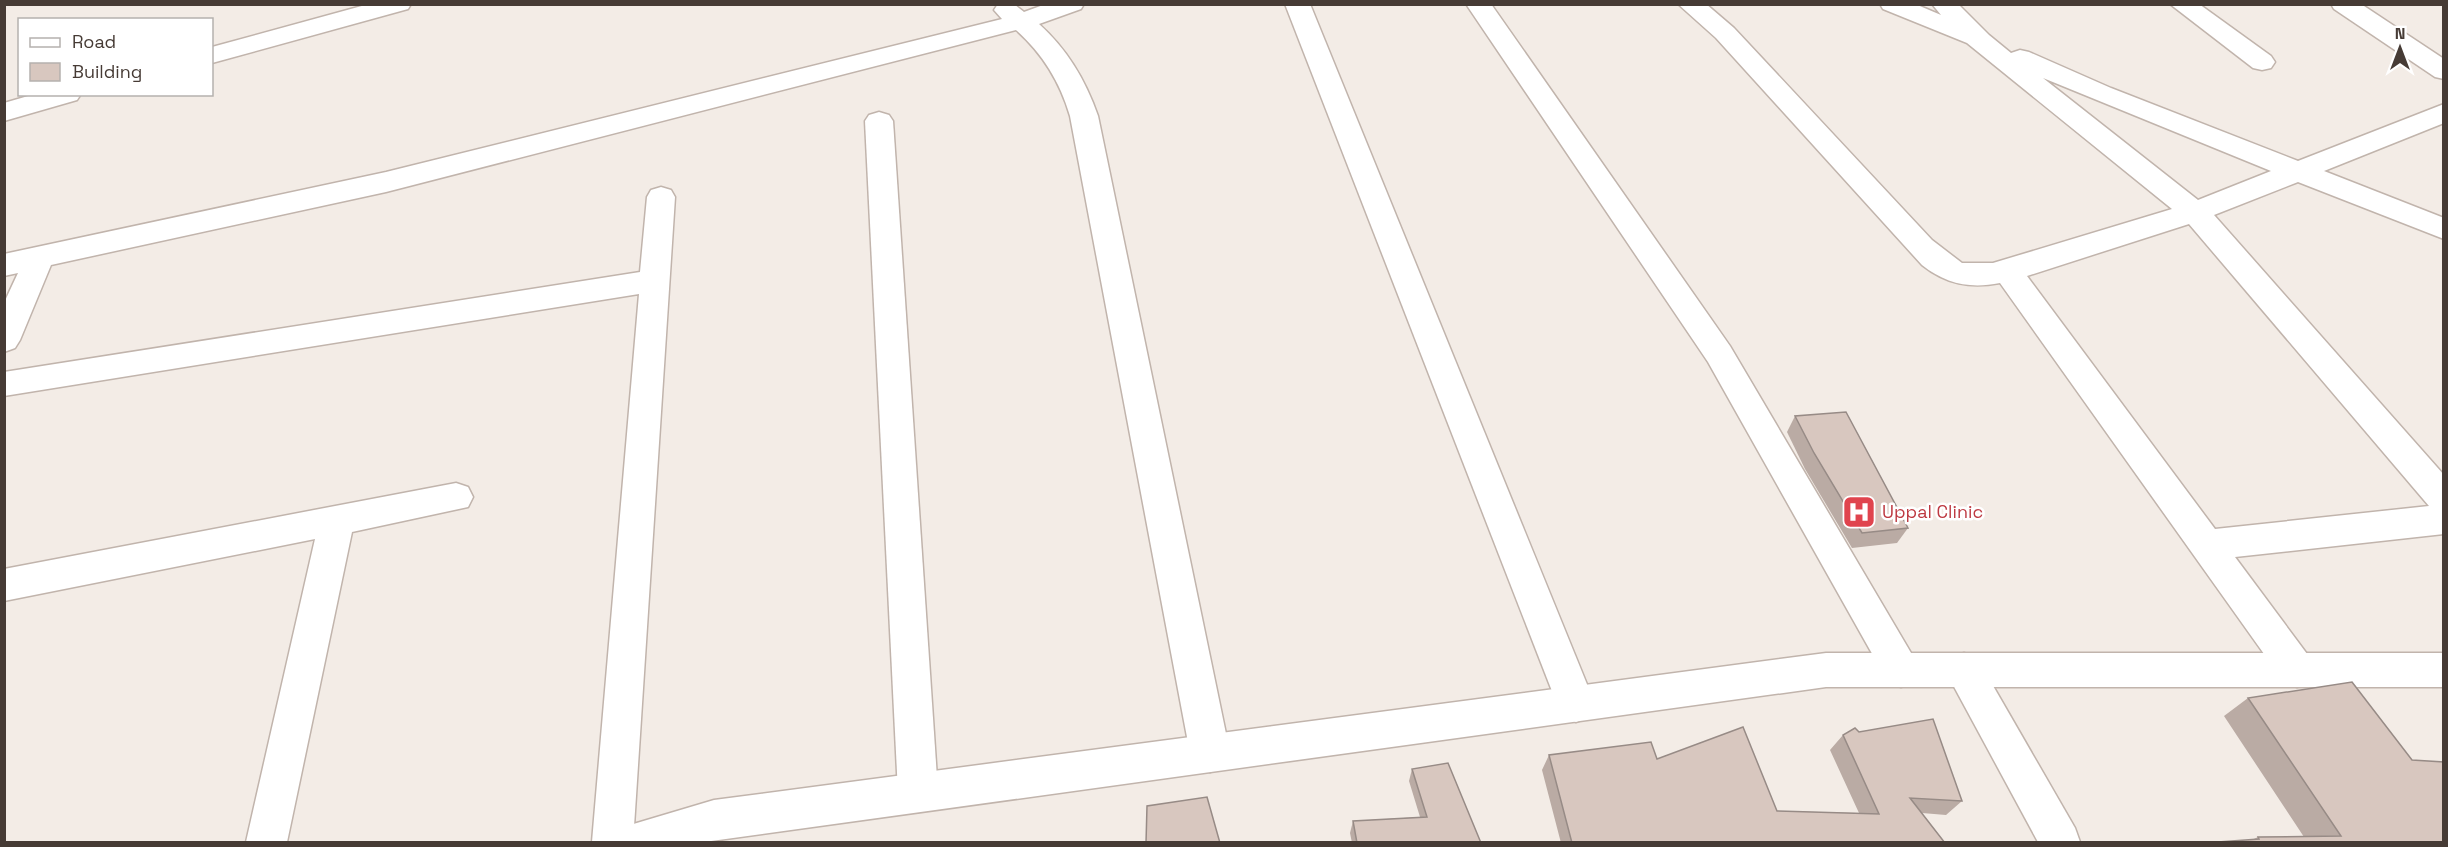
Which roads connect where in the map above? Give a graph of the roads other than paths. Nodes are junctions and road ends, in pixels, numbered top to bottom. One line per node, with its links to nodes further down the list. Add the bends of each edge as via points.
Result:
1 (399, 4): 12 (street)
2 (1072, 4): 10 (street)
3 (1297, 4): 39 (street)
4 (1478, 4): 35 (street, via 1719,354)
5 (1690, 4): 25 (street, via 1725,33 1939,264 1960,275)
6 (1892, 4): 11 (street)
7 (1944, 4): 11 (street)
8 (2182, 4): 13 (street)
9 (2343, 4): 14 (street)
10 (1011, 13): 23 (street, via 386,182); 40 (street, via 1057,57 1084,116)
11 (1980, 41): 19 (street); 21 (street)
12 (213, 55)
13 (2262, 62)
14 (2444, 71)
15 (61, 96): 16 (street)
16 (4, 112)
17 (2444, 113): 19 (street)
18 (879, 121): 41 (street)
19 (2297, 172): 21 (street); 22 (street)
20 (661, 197): 26 (street)
21 (2195, 212): 25 (street); 30 (street)
22 (2444, 229)
23 (38, 260): 24 (street); 27 (street)
24 (4, 266)
25 (2007, 271): 33 (street)
26 (654, 281): 28 (street); 44 (street)
27 (4, 340)
28 (4, 384)
29 (456, 497): 32 (street)
30 (2444, 499)
31 (2444, 519): 33 (street)
32 (337, 520): 34 (street); 43 (street)
33 (2207, 545): 37 (street)
34 (4, 585)
35 (1901, 670): 36 (street); 39 (street, via 1826,670)
36 (1964, 670): 37 (street); 46 (street)
37 (2297, 670): 38 (street)
38 (2444, 670)
39 (1576, 705): 40 (street)
40 (1210, 753): 41 (street)
41 (918, 793): 42 (street)
42 (714, 831): 45 (street)
43 (267, 843)
44 (613, 843)
45 (635, 843)
46 (2060, 843)

